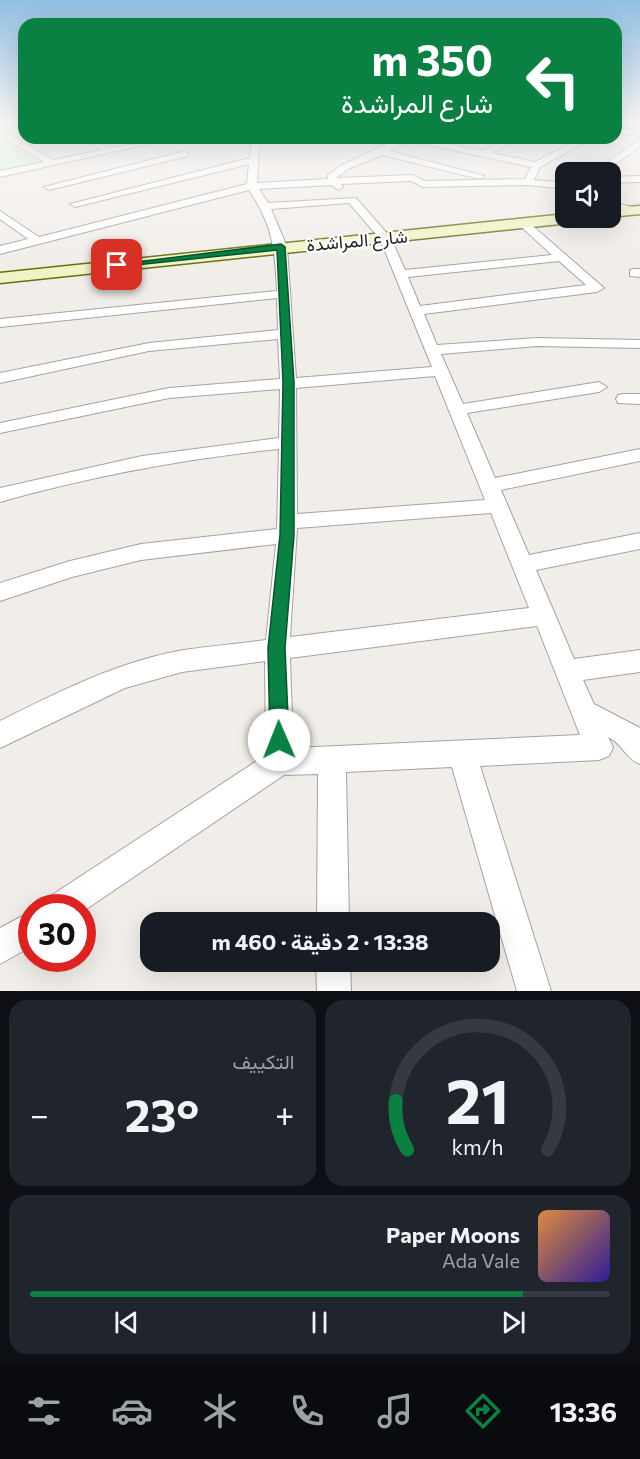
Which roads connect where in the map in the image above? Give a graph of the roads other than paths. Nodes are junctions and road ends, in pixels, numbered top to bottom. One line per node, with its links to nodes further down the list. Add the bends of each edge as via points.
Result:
1 (26, 171): 22 (street)
2 (108, 171): 22 (street)
3 (182, 171): 10 (street)
4 (208, 171): 10 (street)
5 (253, 171): 21 (street)
6 (339, 171): 18 (street, via 331,177)
7 (399, 171): 12 (street)
8 (460, 171): 16 (street)
9 (533, 171): 14 (street)
10 (181, 178): 20 (street); 24 (street)
11 (640, 179): 13 (street)
12 (386, 180): 16 (street, via 413,178 423,184); 18 (street)
13 (621, 180)
14 (528, 182): 16 (street); 17 (street)
15 (555, 182): 17 (street)
16 (508, 183)
17 (548, 183): 19 (street)
18 (336, 184): 21 (street); 23 (street)
19 (555, 184)
20 (191, 185)
21 (252, 186): 25 (street); 34 (street, via 99,221)
22 (49, 187): 24 (street)
23 (352, 200): 25 (street); 33 (street)
24 (75, 204): 28 (street)
25 (265, 206): 35 (street)
26 (621, 207): 27 (street)
27 (636, 210): 29 (street)
28 (84, 211)
29 (621, 212)
30 (3, 219): 34 (street)
31 (555, 220): 32 (street, شارع المراشدة)
32 (523, 223): 33 (street, شارع المراشدة); 37 (street)
33 (385, 238): 35 (street, شارع المراشدة); 38 (street)
34 (37, 241): 36 (street)
35 (281, 247): 39 (street, شارع المراشدة); 40 (street)
36 (0, 250)
37 (563, 256): 38 (street); 41 (street, via 597,288)
38 (400, 274): 41 (street)
39 (0, 278)
40 (282, 294): 42 (street); 43 (street)
41 (415, 310): 45 (street)
42 (0, 323)
43 (284, 334): 47 (street, via 149,347); 48 (street)
44 (640, 344): 45 (street, via 537,342)
45 (432, 350): 46 (street)
46 (441, 371): 48 (street); 50 (street)
47 (0, 378)
48 (288, 382): 51 (street, via 169,393); 52 (street)
49 (599, 387): 50 (street)
50 (457, 410): 55 (street)
51 (0, 428)
52 (287, 443): 54 (street, via 189,452); 56 (street)
53 (640, 455): 55 (street)
54 (0, 495)
55 (493, 496): 56 (street); 58 (street)
56 (286, 529): 59 (street, via 141,552 70,569); 61 (street)
57 (640, 541): 58 (street)
58 (522, 565): 60 (street)
59 (0, 592)
60 (544, 616): 61 (street); 63 (street)
61 (277, 648): 65 (street, via 182,661 121,678); 69 (street)
62 (640, 662): 63 (street)
63 (567, 671): 64 (street)
64 (585, 713): 66 (street, via 628,733); 67 (street, via 599,747)
65 (0, 735)
66 (640, 751)
67 (462, 753): 68 (street); 76 (street)
68 (332, 760): 69 (street); 71 (street)
69 (280, 762): 70 (street)
70 (81, 894)
71 (333, 912)
72 (18, 936): 73 (street)
73 (0, 947)
74 (333, 972): 75 (street)
75 (334, 991)
76 (534, 991)

